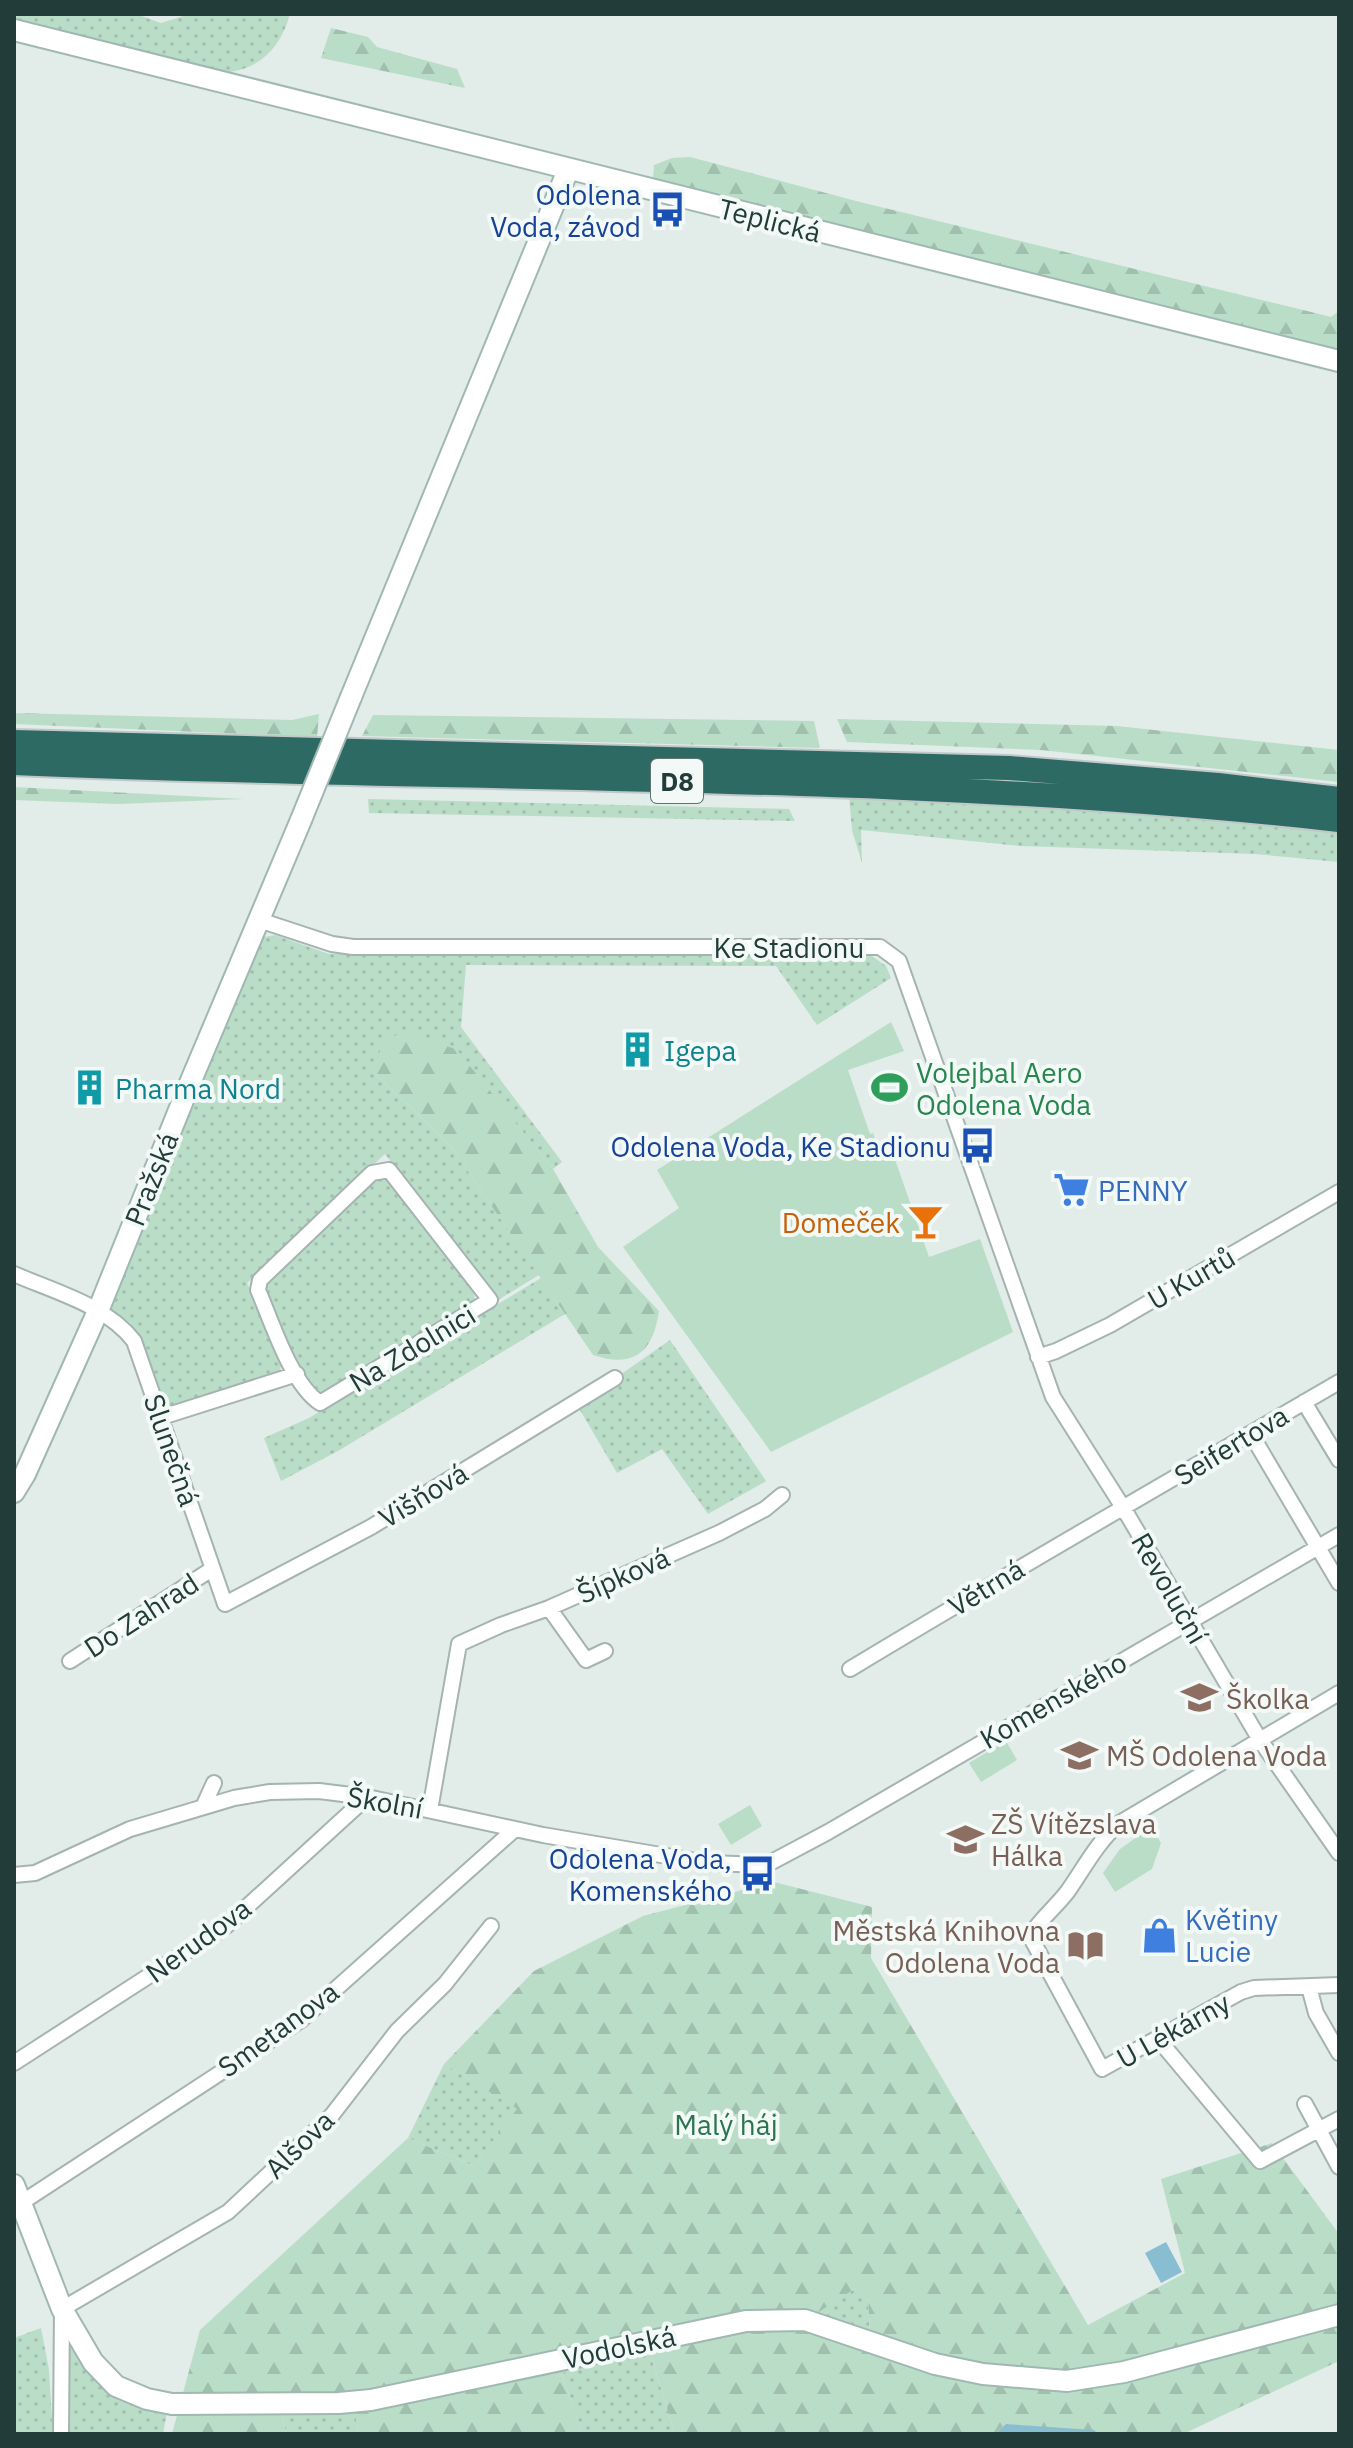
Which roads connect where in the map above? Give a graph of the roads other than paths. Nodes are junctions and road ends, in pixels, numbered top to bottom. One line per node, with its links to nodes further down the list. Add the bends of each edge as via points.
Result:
1 (14, 30): 2 (street, Teplická)
2 (568, 170): 3 (street, Teplická); 8 (street, Pražská, bridge)
3 (1339, 361)
4 (14, 742): 6 (highway, D8, via 1009,768)
5 (14, 763): 7 (highway, D8, via 1010,791)
6 (1339, 799)
7 (1339, 820)
8 (259, 920): 11 (street, Pražská); 12 (street, Ke Stadionu, via 353,947 880,947 899,961)
9 (1339, 1192): 12 (street, U Kurtů, via 1110,1325)
10 (14, 1274): 11 (street, Slunečná)
11 (98, 1311): 17 (street, Slunečná, via 122,1325 134,1341); 20 (street, Pražská)
12 (1038, 1357): 22 (street, Revoluční, via 1053,1397)
13 (297, 1374): 13 (street, Na Zdolnici, via 258,1290 260,1280 372,1173 389,1170 490,1300 320,1403 310,1397); 17 (street)
14 (615, 1378): 27 (street, Višňová, via 371,1527)
15 (1339, 1382): 16 (street, Seifertova)
16 (1304, 1402): 18 (street, Seifertova); 19 (street)
17 (162, 1417): 25 (street, Slunečná)
18 (1251, 1434): 22 (street, Seifertova); 24 (street)
19 (1339, 1460)
20 (14, 1492)
21 (782, 1495): 28 (street, Šípková, via 719,1533)
22 (1124, 1509): 29 (street, Revoluční); 32 (street, Větrná)
23 (1339, 1535): 24 (street, Komenského)
24 (1318, 1547): 26 (street); 29 (street, Komenského)
25 (212, 1569): 27 (street, Slunečná); 31 (street, Do Zahrad)
26 (1339, 1583)
27 (225, 1604)
28 (549, 1608): 30 (street, via 586,1660); 38 (street, Šípková, via 459,1644)
29 (1189, 1623): 34 (street, Revoluční); 41 (street, Komenského)
30 (605, 1651)
31 (70, 1661)
32 (850, 1669)
33 (1339, 1693): 34 (street)
34 (1260, 1740): 40 (street, Revoluční); 46 (street, U Lékárny, via 1114,1828 1030,1936 1102,2069)
35 (214, 1783): 37 (street)
36 (367, 1797): 37 (street, Školní, via 270,1792); 38 (street, Školní); 48 (street, Nerudova, via 226,1926)
37 (203, 1807): 42 (street, Školní, via 120,1833 35,1873)
38 (430, 1810): 39 (street, Školní)
39 (515, 1829): 41 (street, Školní, via 650,1855); 53 (street, Smetanova, via 301,2020)
40 (1338, 1849)
41 (766, 1865)
42 (14, 1875)
43 (491, 1926): 54 (street, Alšova, via 445,1984 397,2031 332,2115 228,2212)
44 (1339, 1985): 45 (street, U Lékárny)
45 (1309, 1987): 46 (street, U Lékárny, via 1241,1992); 47 (street, via 1316,2013)
46 (1158, 2039): 51 (street, via 1260,2161)
47 (1339, 2053)
48 (14, 2063)
49 (1305, 2104): 51 (street)
50 (1339, 2119): 51 (street)
51 (1320, 2130): 52 (street)
52 (1339, 2167)
53 (17, 2194): 54 (street, Vodolská)
54 (62, 2309): 55 (street, Vodolská, via 107,2379 124,2391 172,2404 371,2400 746,2321 798,2319 935,2364 1067,2381 1124,2372); 56 (street)
55 (1339, 2315)
56 (61, 2434)

